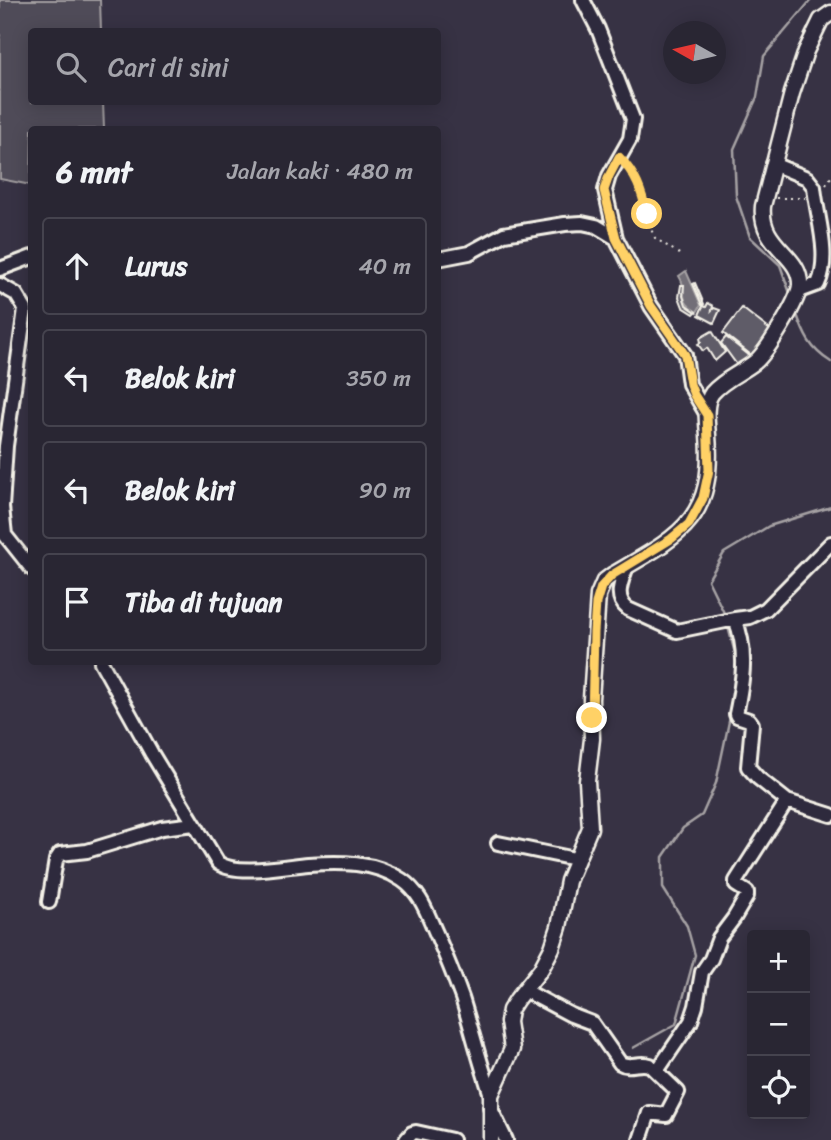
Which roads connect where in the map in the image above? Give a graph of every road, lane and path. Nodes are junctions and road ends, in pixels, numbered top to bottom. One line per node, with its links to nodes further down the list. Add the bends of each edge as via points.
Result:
1 (583, 0): 3 (street, via 633,119 630,139)
2 (831, 13): 4 (street, via 821,20 806,51)
3 (619, 157): 5 (street, via 604,190); 6 (path, via 642,191 655,238)
4 (773, 164): 11 (street, via 763,221 774,244 797,270); 11 (street, via 807,178 814,187 826,269 818,284)
5 (616, 238): 8 (street, via 596,226 565,224 504,234 469,253); 12 (street, via 651,306 685,355 694,395)
6 (681, 255)
7 (28, 258): 9 (street)
8 (441, 258)
9 (0, 269)
10 (0, 285): 13 (street, via 16,294 25,309)
11 (799, 294): 12 (street, via 758,360 713,392)
12 (707, 415): 17 (street, via 709,470 694,517 671,539)
13 (3, 446): 14 (street)
14 (3, 536): 16 (street)
15 (831, 543): 18 (street, via 766,609)
16 (28, 564)
17 (627, 566): 18 (street, via 619,594 628,609 677,631); 24 (street, via 604,581 596,603 587,781 590,828)
18 (731, 620): 20 (street, via 743,643 744,674 736,713 752,724 748,767)
19 (103, 665): 22 (street)
20 (787, 801): 21 (street); 27 (street, via 736,881 747,896 702,972 691,1021)
21 (831, 816)
22 (194, 824): 25 (street, via 162,828 87,851 60,853); 28 (street, via 224,867 352,864 380,868 411,887 427,911 462,999)
23 (498, 843): 24 (street)
24 (575, 859): 26 (street, via 557,937)
25 (49, 902)
26 (524, 990): 27 (street, via 592,1023 623,1065 645,1063); 28 (street, via 510,1010 511,1056)
27 (657, 1070): 33 (street, via 679,1094 666,1115 649,1113)
28 (491, 1101): 31 (street); 32 (street)
29 (406, 1140): 30 (street, via 416,1132)
30 (452, 1140)
31 (491, 1140)
32 (506, 1140)
33 (640, 1140)

